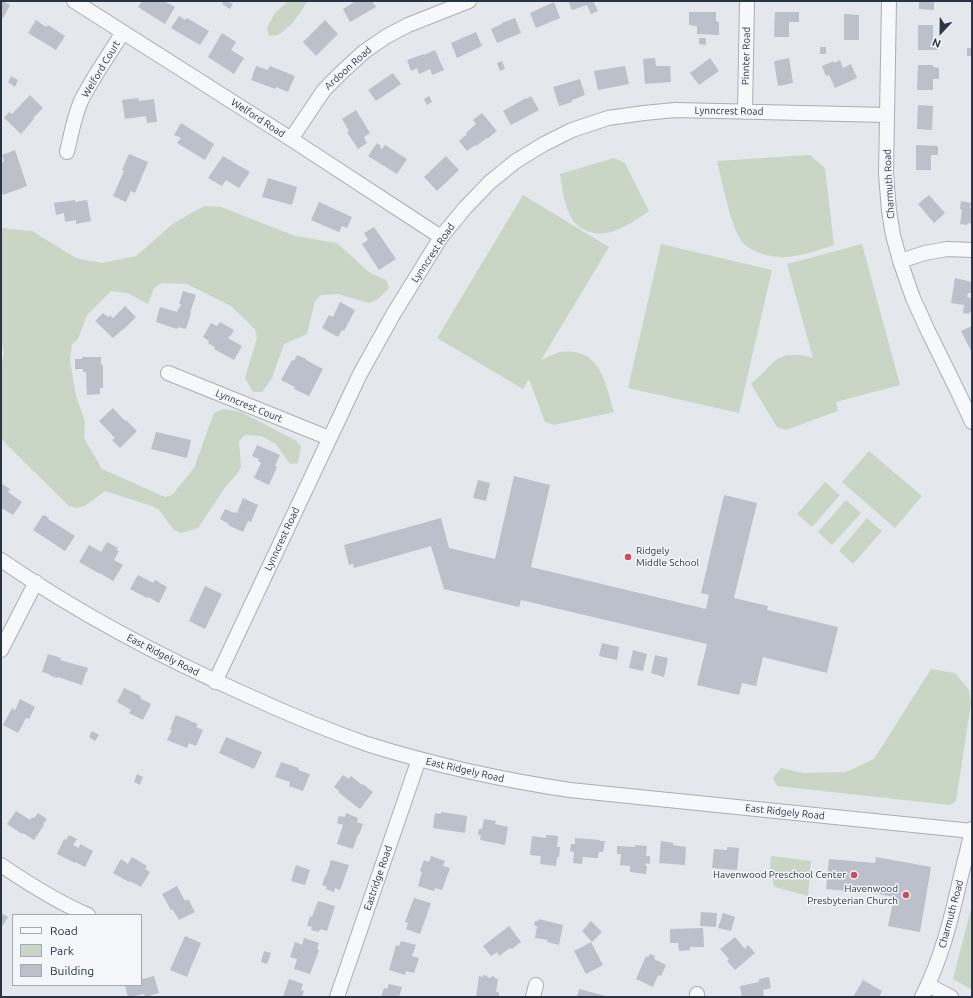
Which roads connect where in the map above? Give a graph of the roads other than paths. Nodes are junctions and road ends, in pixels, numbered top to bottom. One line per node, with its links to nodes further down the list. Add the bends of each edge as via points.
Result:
1 (74, 1): 5 (street, Welford Road)
2 (469, 1): 8 (street, Ardoon Road, via 408,25 365,51 324,90)
3 (747, 1): 6 (street, Pinnter Road)
4 (889, 1): 7 (street, Charmuth Road)
5 (124, 32): 8 (street, Welford Road); 9 (street, Welford Court, via 81,103)
6 (746, 112): 7 (street, Lynncrest Road); 10 (street, Lynncrest Road, via 675,110 644,113 608,118 572,130 516,161 490,182)
7 (886, 115): 12 (street, Charmuth Road, via 889,211)
8 (291, 139): 10 (street, Welford Road)
9 (67, 152)
10 (441, 237): 15 (street, Lynncrest Road, via 360,374)
11 (972, 250): 12 (street, via 947,249)
12 (900, 261): 14 (street, Charmuth Road, via 913,298)
13 (168, 373): 15 (street, Lynncrest Court)
14 (972, 422)
15 (329, 438): 19 (street, Lynncrest Road)
16 (1, 560): 17 (street, East Ridgely Road)
17 (36, 582): 18 (street); 19 (street, East Ridgely Road, via 126,636)
18 (1, 650)
19 (216, 682): 20 (street, East Ridgely Road, via 305,721)
20 (419, 759): 21 (street, East Ridgely Road, via 528,784 570,790); 25 (street, Eastridge Road)
21 (972, 830): 24 (street, Charmuth Road, via 950,922)
22 (1, 865): 23 (street)
23 (86, 914)
24 (925, 991): 26 (street)
25 (337, 997)
26 (951, 997)

